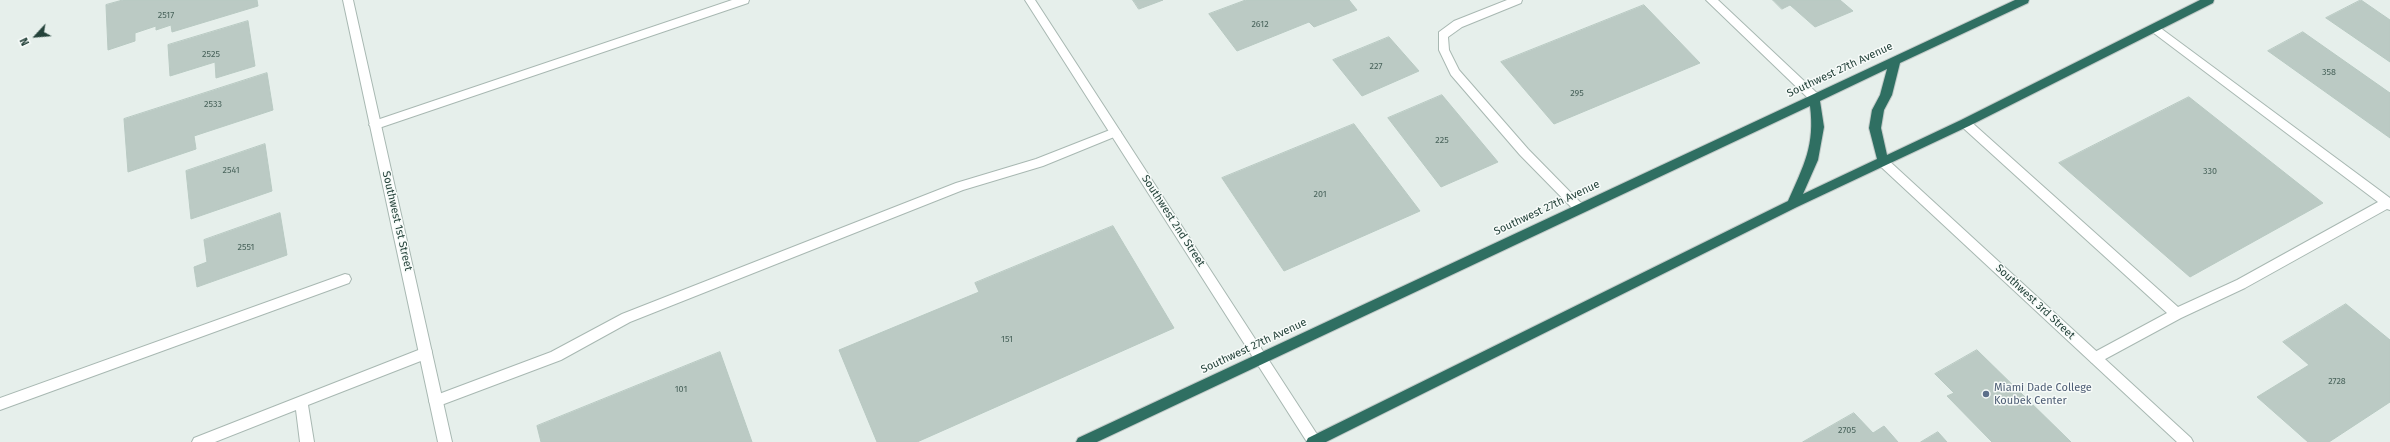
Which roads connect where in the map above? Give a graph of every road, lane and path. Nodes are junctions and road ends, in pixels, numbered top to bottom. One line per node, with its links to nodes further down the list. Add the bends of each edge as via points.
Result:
1 (348, 0): 12 (street, Southwest 1st Street)
2 (744, 0): 12 (street)
3 (1030, 0): 13 (street, Southwest 2nd Street)
4 (1517, 0): 17 (street, via 1458,24 1443,35 1444,50 1455,72 1489,112)
5 (1711, 0): 10 (street)
6 (2024, 0): 9 (highway, Southwest 27th Avenue)
7 (2209, 0): 8 (highway)
8 (2155, 28): 11 (highway); 16 (street)
9 (1895, 60): 10 (highway, Southwest 27th Avenue); 14 (highway, via 1886,95 1878,110 1875,128)
10 (1814, 97): 15 (highway, via 1818,127 1812,160); 17 (highway, Southwest 27th Avenue)
11 (1965, 123): 14 (highway); 19 (street)
12 (376, 125): 20 (street, Southwest 1st Street)
13 (1115, 132): 22 (street, Southwest 2nd Street); 23 (street, via 1039,163 960,186 626,318 556,356)
14 (1883, 162): 15 (highway); 21 (street, Southwest 3rd Street)
15 (1793, 204): 30 (highway)
16 (2388, 204): 19 (street, via 2241,284)
17 (1579, 208): 22 (highway, Southwest 27th Avenue)
18 (345, 279): 25 (street)
19 (2177, 314): 21 (street)
20 (426, 353): 23 (street, Southwest 1st Street); 24 (street)
21 (2096, 358): 31 (street, Southwest 3rd Street)
22 (1261, 359): 29 (highway, Southwest 27th Avenue); 30 (street, Southwest 2nd Street)
23 (436, 401): 28 (street, Southwest 1st Street)
24 (301, 402): 26 (street); 27 (street)
25 (0, 404)
26 (199, 442)
27 (307, 442)
28 (445, 442)
29 (1083, 442)
30 (1314, 442)
31 (2186, 442)

